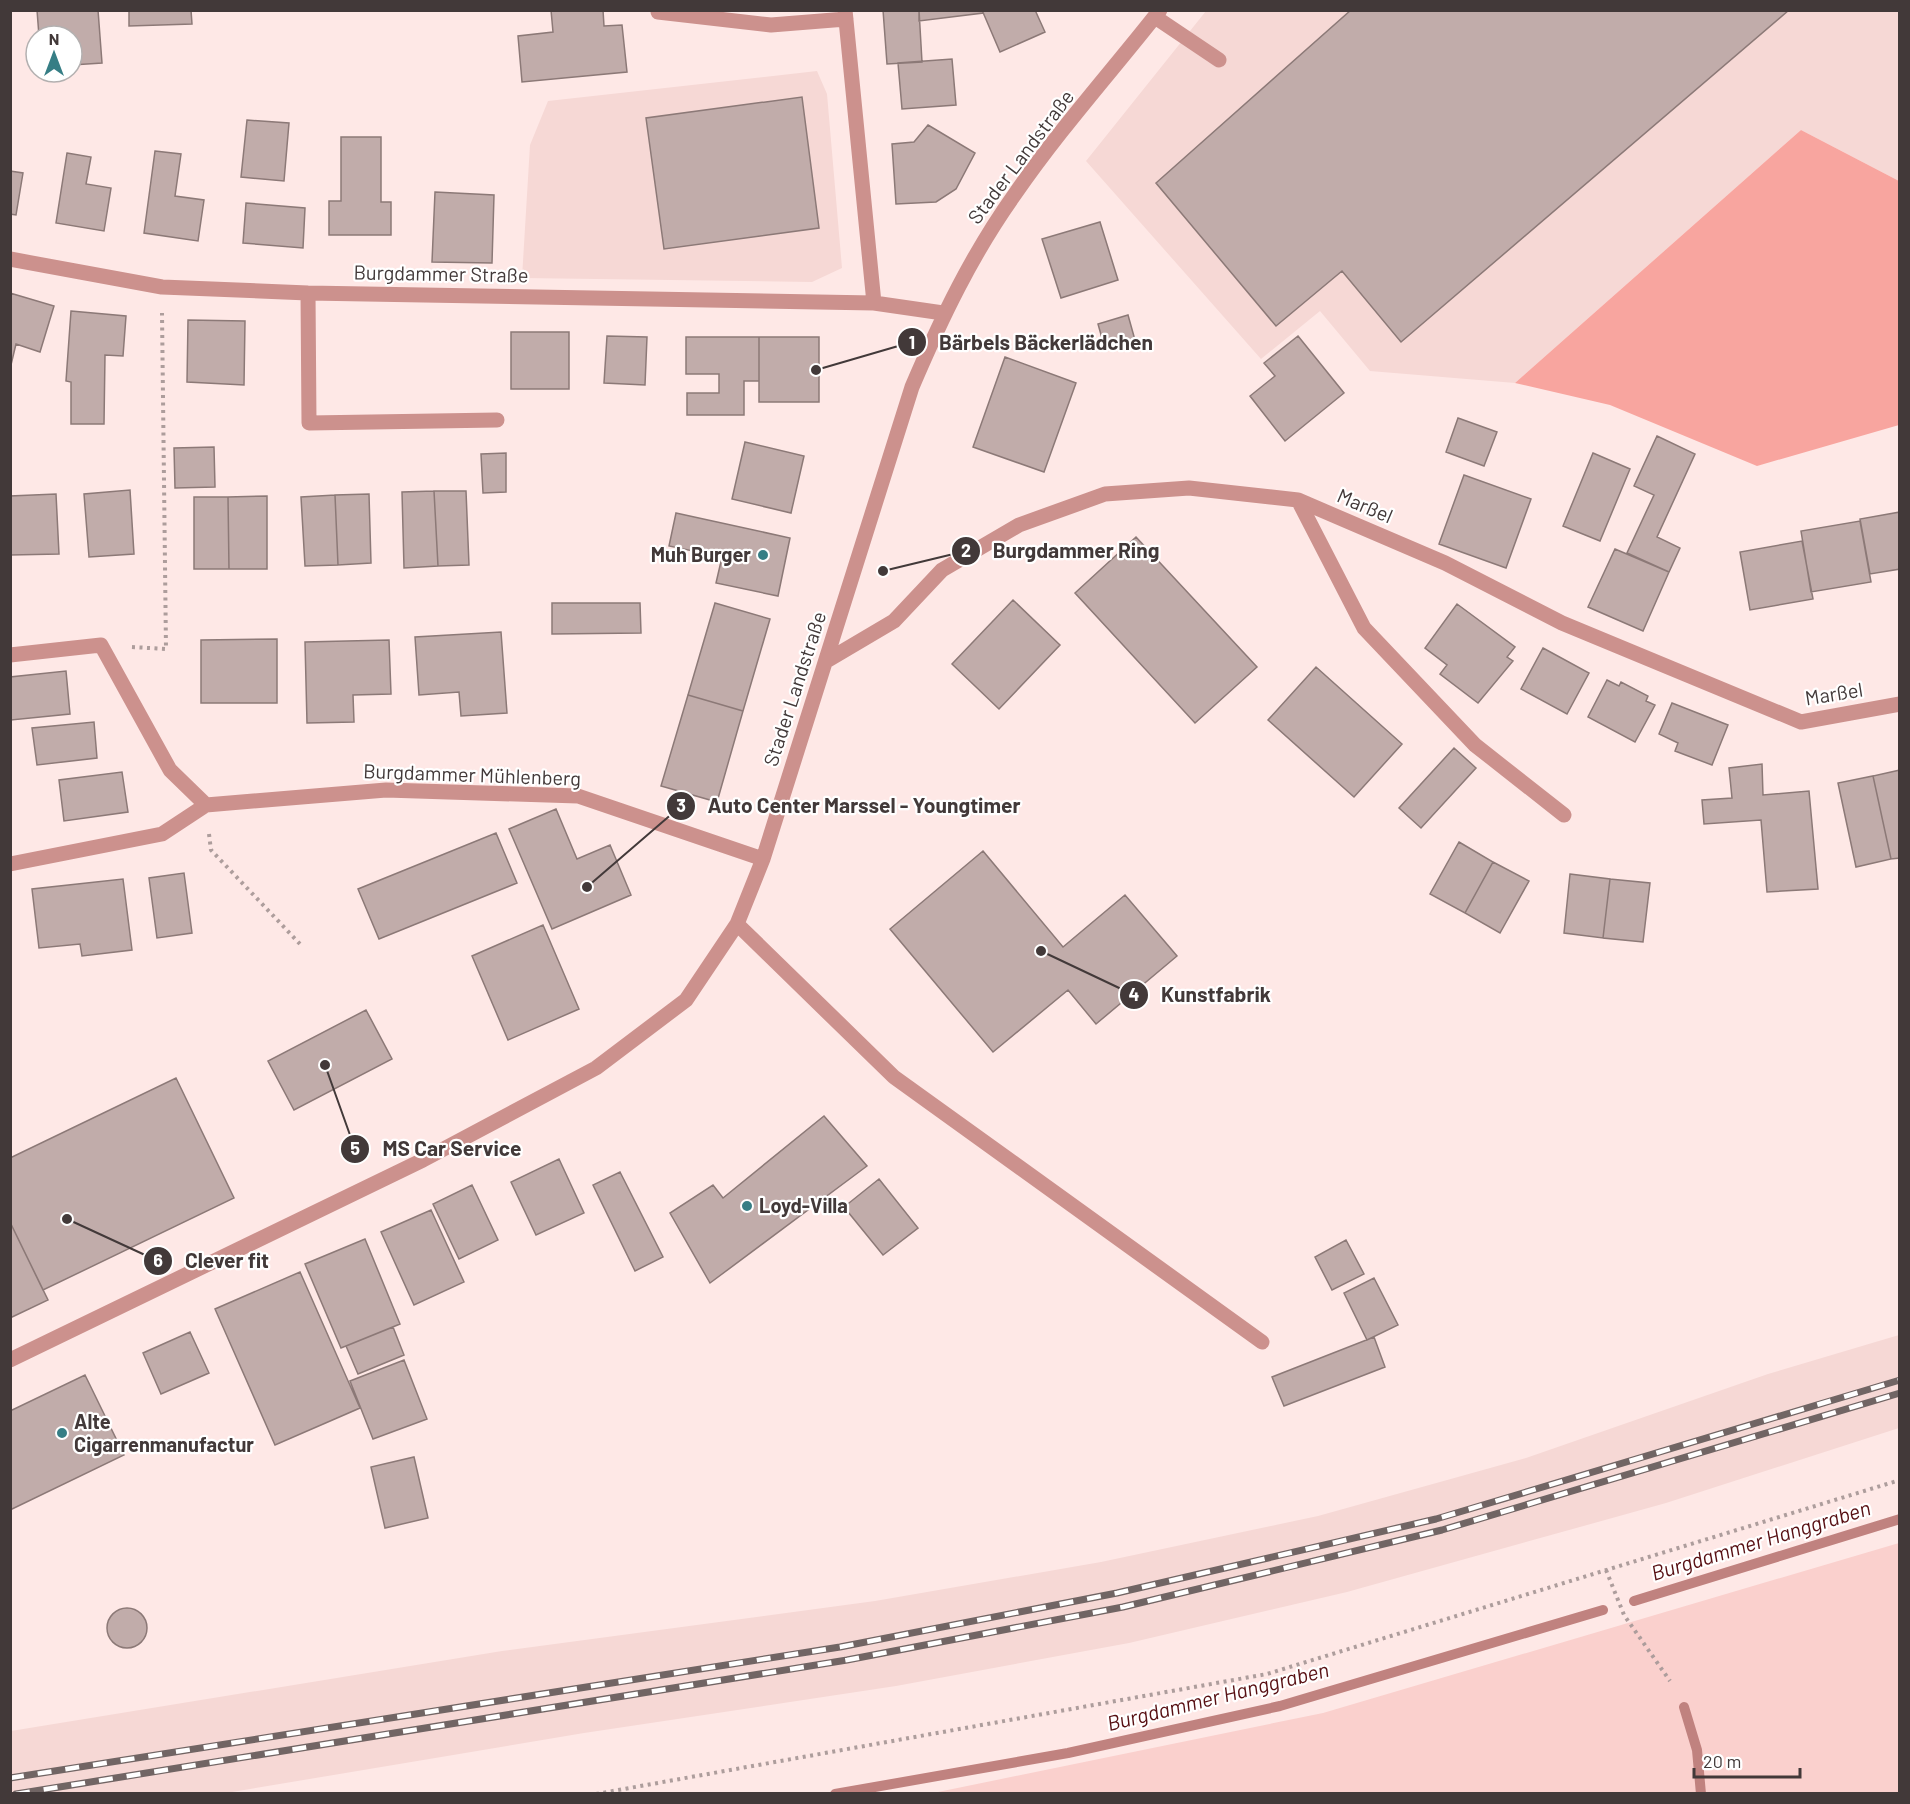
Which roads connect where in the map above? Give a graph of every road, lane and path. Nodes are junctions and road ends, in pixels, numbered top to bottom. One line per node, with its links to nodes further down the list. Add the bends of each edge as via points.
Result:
1 (658, 12): 3 (street, via 771,25)
2 (1157, 14): 4 (street); 9 (street, Stader Landstraße, via 1015,193)
3 (846, 15): 8 (street)
4 (1219, 60)
5 (10, 259): 6 (street, Burgdammer Straße)
6 (162, 287): 7 (street, Burgdammer Straße); 12 (path, via 166,649)
7 (308, 292): 8 (street, Burgdammer Straße); 10 (street, via 309,423)
8 (874, 303): 9 (street, Burgdammer Straße)
9 (943, 314): 14 (street, Stader Landstraße, via 912,387)
10 (497, 420)
11 (1298, 500): 14 (street, Marßel, via 1189,488 1105,494 1019,525 942,570 894,621); 15 (street, Marßel, via 1445,563 1562,622 1801,722); 17 (street, via 1364,628 1475,745)
12 (101, 645): 13 (street); 16 (street, via 170,770)
13 (10, 655)
14 (828, 660): 18 (street, Stader Landstraße)
15 (1899, 704)
16 (206, 805): 18 (street, Burgdammer Mühlenberg, via 386,790 578,796); 19 (street, Burgdammer Mühlenberg, via 162,834); 21 (path, via 211,850)
17 (1564, 815)
18 (763, 860): 20 (street, Stader Landstraße)
19 (10, 864)
20 (737, 924): 22 (street, via 894,1077); 23 (street, Stader Landstraße, via 686,1000 596,1068 423,1160)
21 (300, 944)
22 (1262, 1342)
23 (10, 1360)
24 (1899, 1480): 25 (path)
25 (1606, 1570): 26 (path, via 1624,1616); 27 (path, via 1267,1674)
26 (1670, 1680)
27 (597, 1794)

